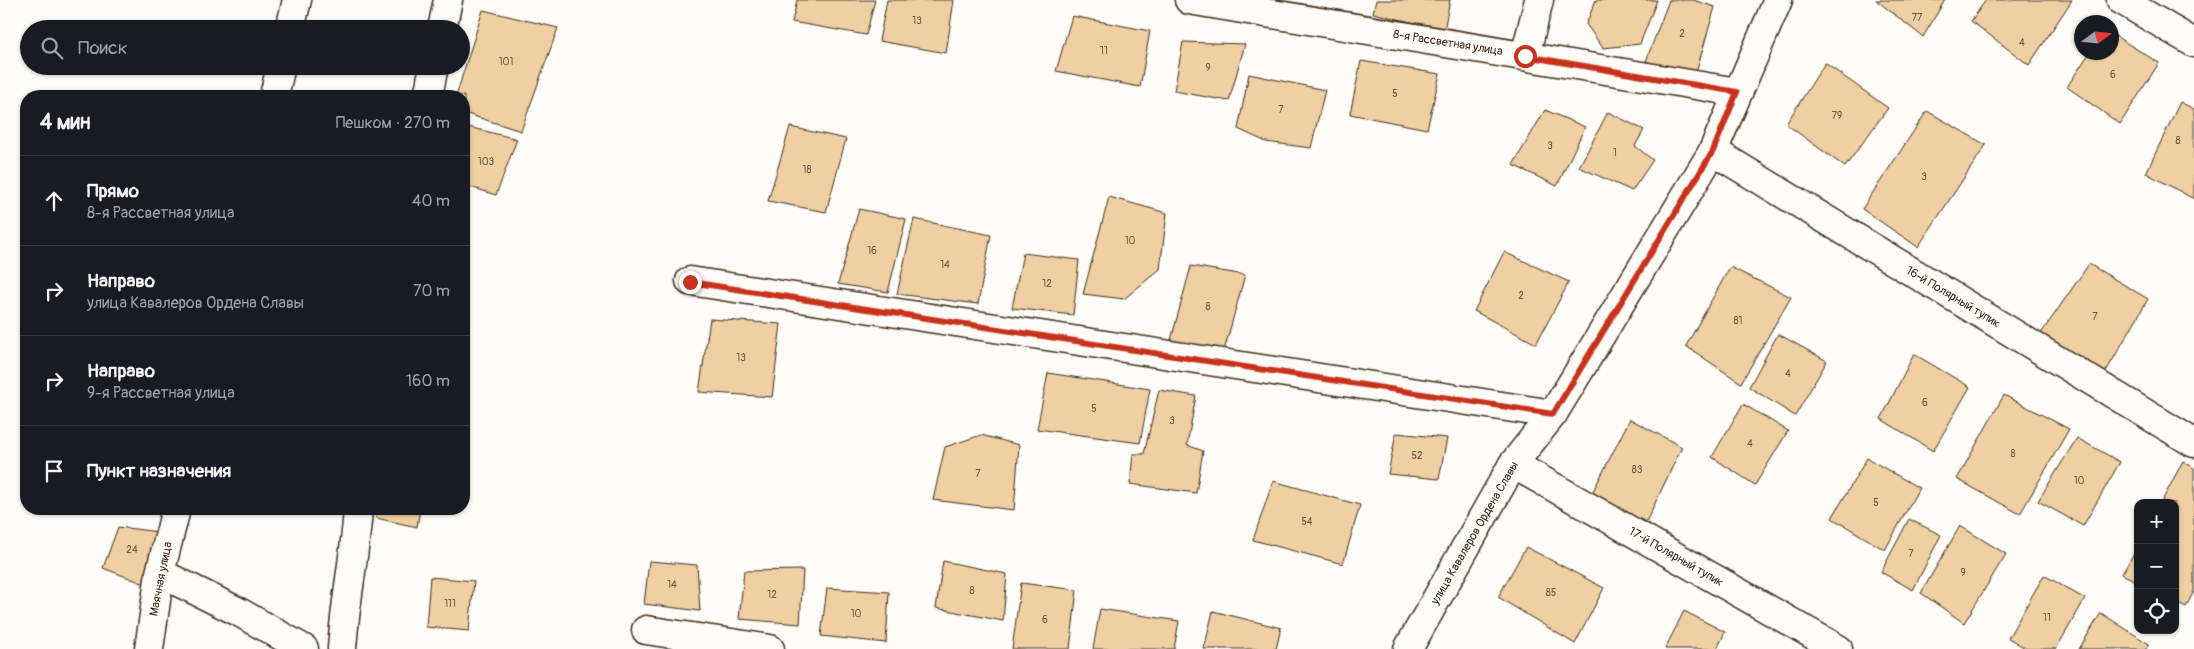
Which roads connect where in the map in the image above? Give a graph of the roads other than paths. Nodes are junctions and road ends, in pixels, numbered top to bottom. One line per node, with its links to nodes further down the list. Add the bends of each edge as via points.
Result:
1 (296, 0): 7 (street)
2 (448, 0): 8 (street)
3 (1189, 0): 10 (street, 8-я Рассветная улица)
4 (1539, 0): 10 (street)
5 (1778, 0): 15 (street, улица Кавалеров Ордена Славы)
6 (2121, 0): 9 (street)
7 (292, 20)
8 (444, 20)
9 (2194, 43)
10 (1525, 56): 15 (street, 8-я Рассветная улица)
11 (279, 75): 13 (street)
12 (432, 75): 14 (street)
13 (275, 90)
14 (429, 90)
15 (1737, 92): 16 (street, улица Кавалеров Ордена Славы)
16 (1713, 151): 18 (street, улица Кавалеров Ордена Славы); 19 (street, 16-й Полярный тупик)
17 (690, 282): 18 (street)
18 (1553, 414): 20 (street, улица Кавалеров Ордена Славы)
19 (2194, 443)
20 (1514, 464): 29 (street, улица Кавалеров Ордена Славы); 30 (street, 17-й Полярный тупик)
21 (174, 515): 23 (street, Маячная улица)
22 (358, 515): 27 (street)
23 (160, 573): 25 (street, Маячная улица); 26 (street)
24 (646, 630): 28 (street)
25 (148, 649)
26 (304, 649)
27 (342, 649)
28 (770, 649)
29 (1408, 649)
30 (1838, 649)

